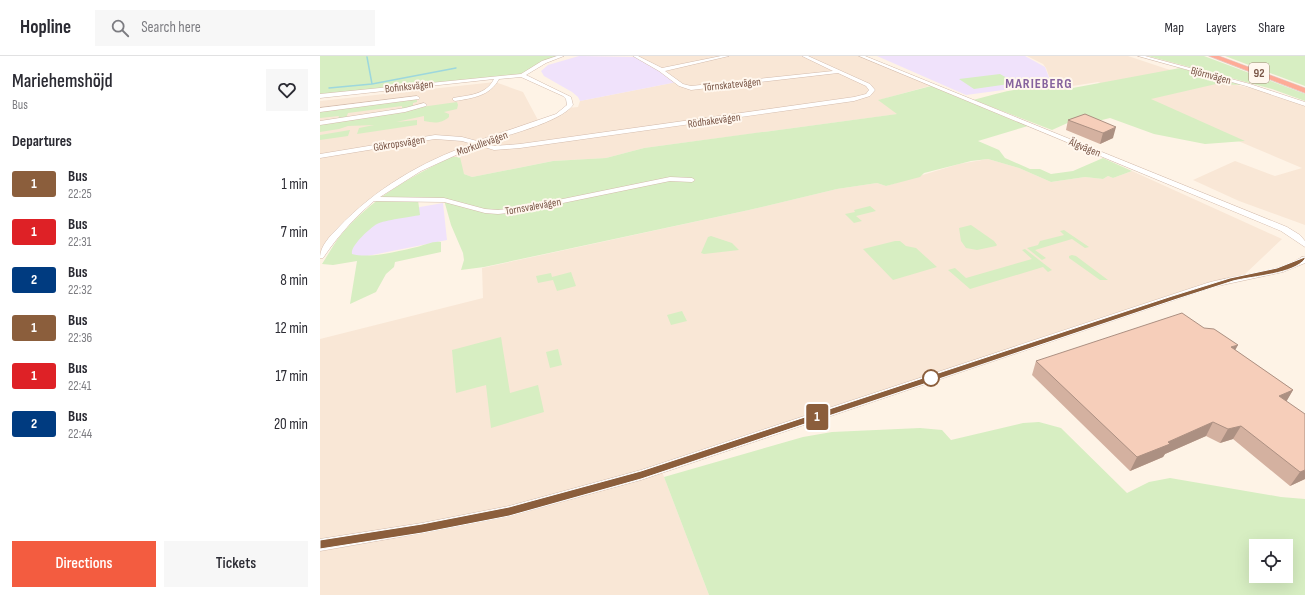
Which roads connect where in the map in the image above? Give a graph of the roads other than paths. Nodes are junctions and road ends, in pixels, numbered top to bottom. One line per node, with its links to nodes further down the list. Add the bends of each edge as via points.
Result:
1 (562, 56): 11 (street, via 539,64)
2 (635, 56): 9 (street, Törnskatevägen)
3 (727, 56): 9 (street)
4 (804, 56): 10 (street, Rödhakevägen)
5 (861, 56): 25 (street, Älgvägen, via 1284,229)
6 (1140, 56): 17 (street, Björnvägen, via 1259,88)
7 (1213, 56): 13 (highway, 92)
8 (1219, 56): 13 (highway, 92)
9 (660, 70): 10 (street, Törnskatevägen, via 681,85 696,88)
10 (838, 71): 21 (street, Rödhakevägen, via 868,85 872,90 868,95 854,99 659,128 504,148)
11 (522, 74): 12 (street, Bofinksvägen); 21 (street, Morkullevägen, via 565,95 569,98 570,105 553,117)
12 (498, 77): 14 (street, Bofinksvägen); 15 (street, via 492,88 481,94)
13 (1305, 90)
14 (320, 96)
15 (455, 96)
16 (417, 98): 19 (street, Bofinksvägen)
17 (1305, 104)
18 (424, 105): 20 (street, Bofinksvägen)
19 (320, 110)
20 (320, 123)
21 (477, 144): 22 (street, Gökropsvägen, via 462,139 435,138); 24 (street, Morkullevägen, via 416,172)
22 (320, 156)
23 (692, 180): 24 (street, Tornsvalevägen, via 670,179 498,212 444,200)
24 (372, 199): 26 (street, Morkullevägen, via 328,242)
25 (1305, 245)
26 (320, 256)
27 (1305, 259): 28 (street, via 1279,270 1232,279 1172,298 641,475 509,511)
28 (320, 545)

